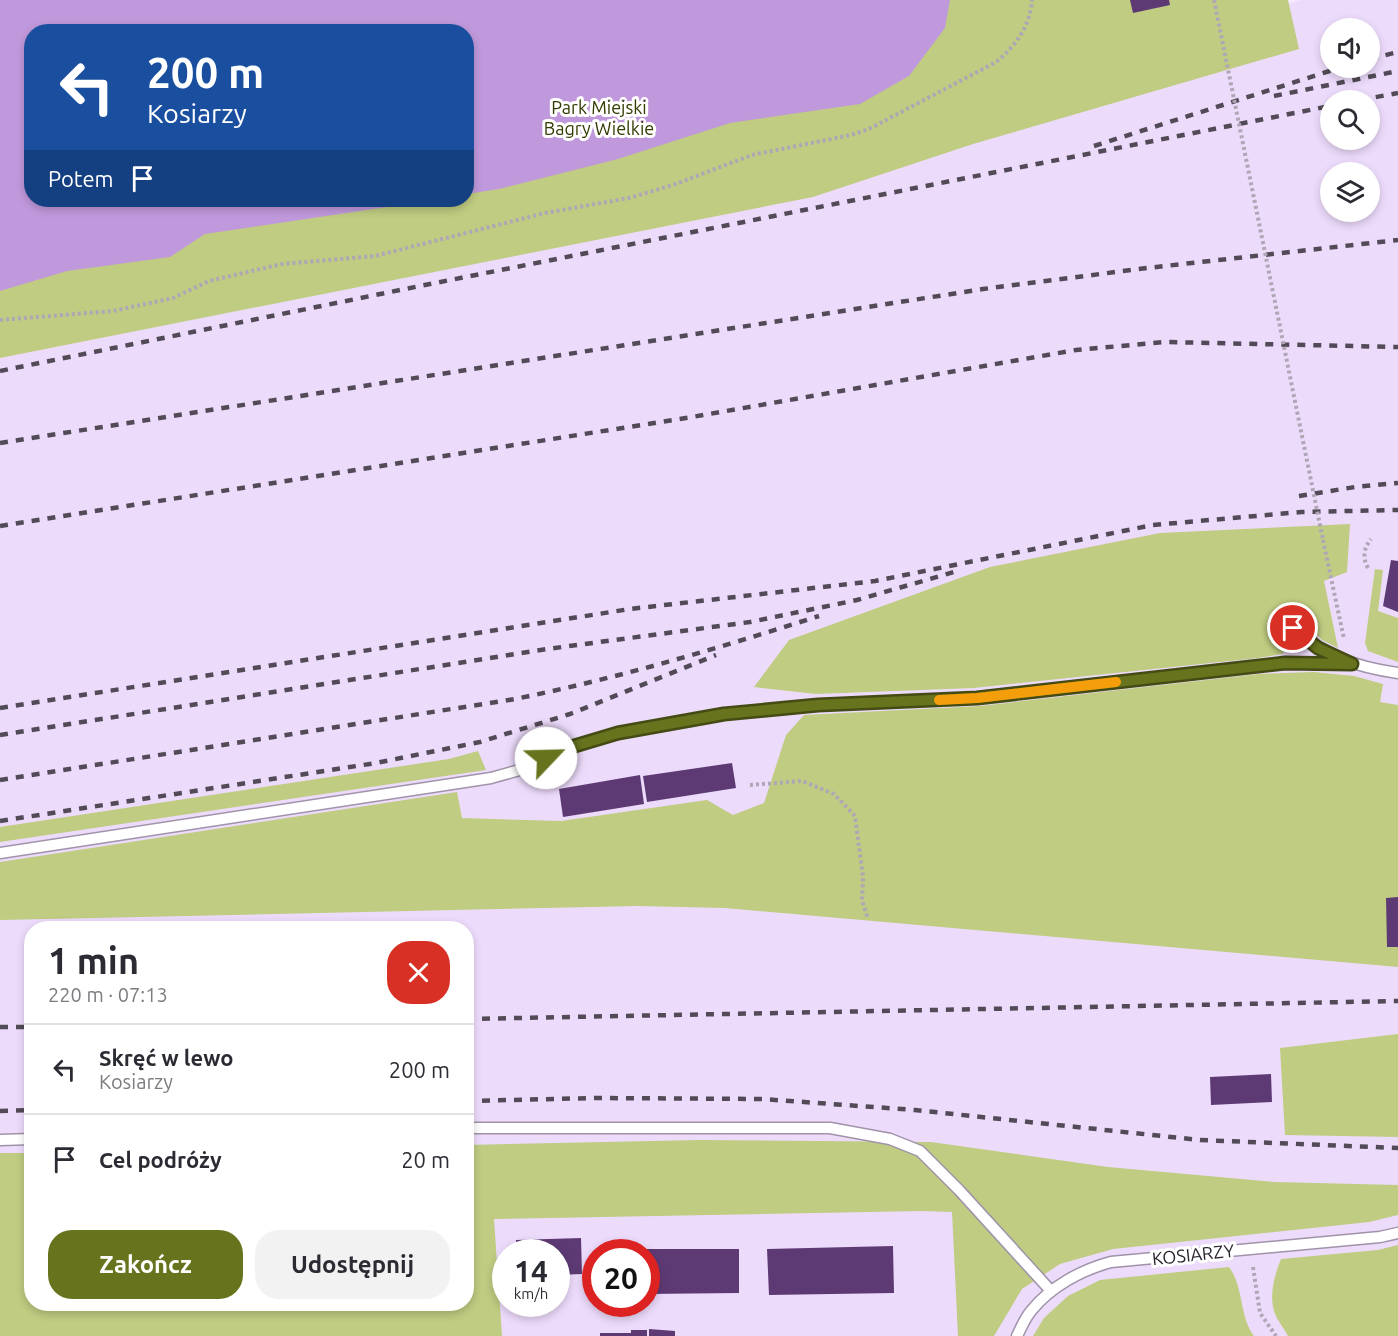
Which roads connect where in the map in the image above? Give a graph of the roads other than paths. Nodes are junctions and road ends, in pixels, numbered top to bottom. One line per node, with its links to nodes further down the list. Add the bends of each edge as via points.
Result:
1 (1293, 628): 2 (lane, via 1318,648)
2 (1352, 664): 3 (lane); 4 (lane, via 1285,663 977,698 818,705 724,714 618,733 561,750 530,767 491,778)
3 (1398, 673)
4 (0, 853)
5 (474, 1128): 9 (lane, via 830,1128 891,1139 920,1151)
6 (24, 1139): 7 (lane)
7 (0, 1140)
8 (1398, 1233): 9 (lane, KOSIARZY, via 1111,1262 1092,1267)
9 (1052, 1291): 10 (lane, KOSIARZY, via 1030,1312)
10 (1017, 1336)

